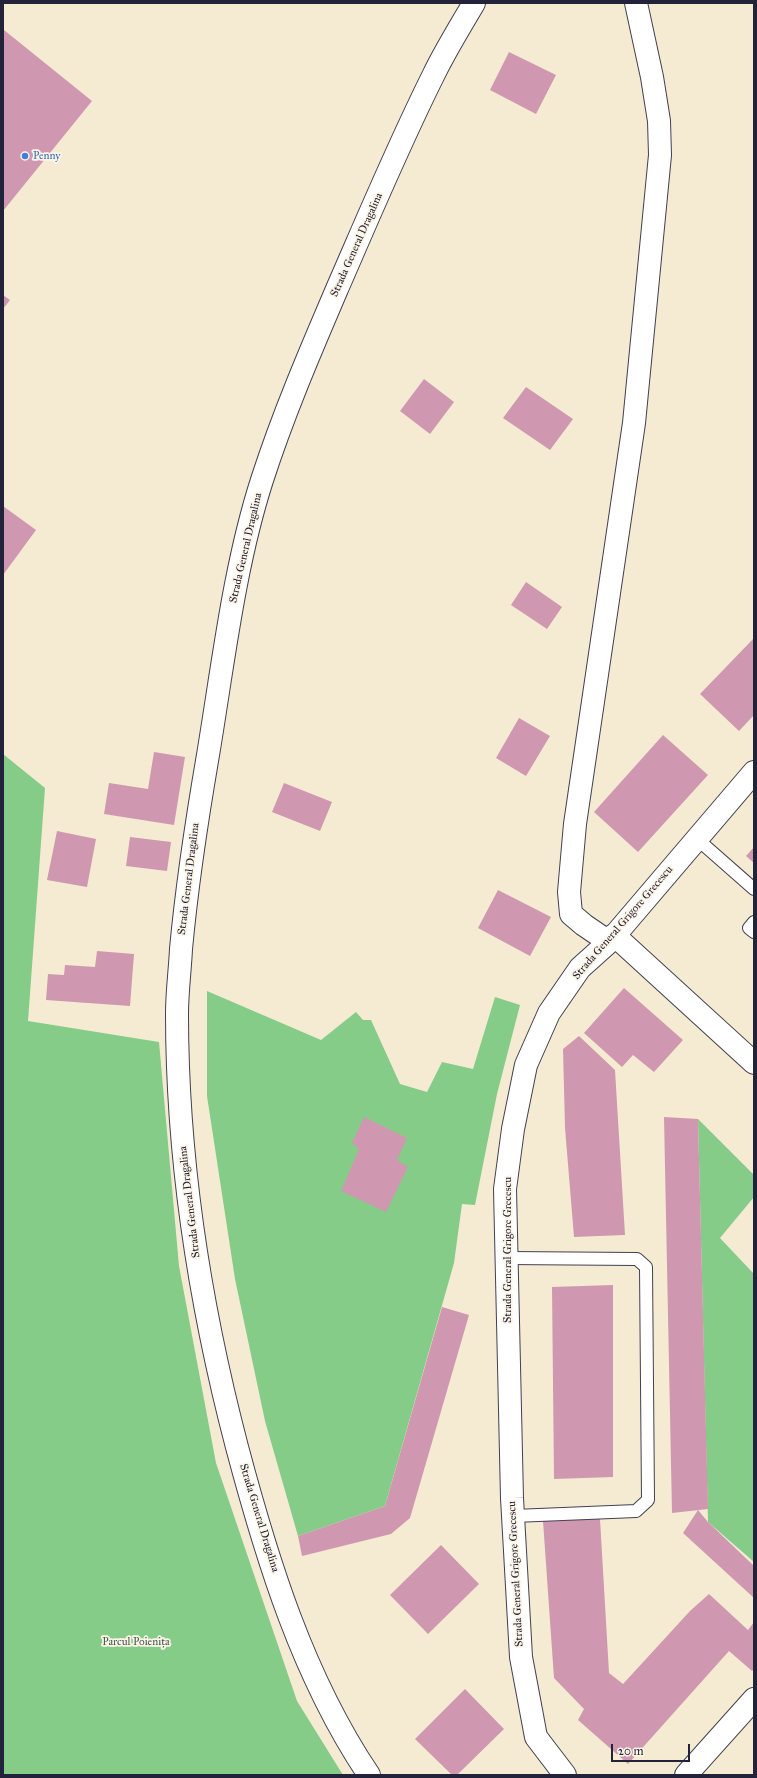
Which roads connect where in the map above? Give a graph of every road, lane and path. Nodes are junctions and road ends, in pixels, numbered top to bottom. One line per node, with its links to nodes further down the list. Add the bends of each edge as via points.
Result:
1 (474, 3): 13 (street, Strada General Dragalina, via 434,73 359,237 294,391 261,482 241,562 193,839 177,1008 179,1090 186,1175 200,1280 222,1388 252,1502 289,1614 318,1684 352,1750)
2 (636, 3): 8 (street, via 655,92 660,155 634,423 576,824 569,892 571,914 584,925)
3 (754, 772): 4 (street, Strada General Grigore Grecescu)
4 (696, 838): 5 (lane); 8 (street, Strada General Grigore Grecescu)
5 (754, 888)
6 (754, 922): 7 (lane, via 749,928)
7 (754, 932)
8 (611, 938): 9 (street); 10 (street, Strada General Grigore Grecescu, via 580,968 549,1013 526,1065 513,1129 505,1189)
9 (754, 1063)
10 (507, 1258): 11 (street, Strada General Grigore Grecescu); 11 (lane, via 637,1259 646,1267 648,1500 636,1511)
11 (514, 1516): 14 (street, Strada General Grigore Grecescu, via 521,1657 536,1737)
12 (754, 1699): 15 (street)
13 (369, 1775)
14 (565, 1775)
15 (686, 1775)

